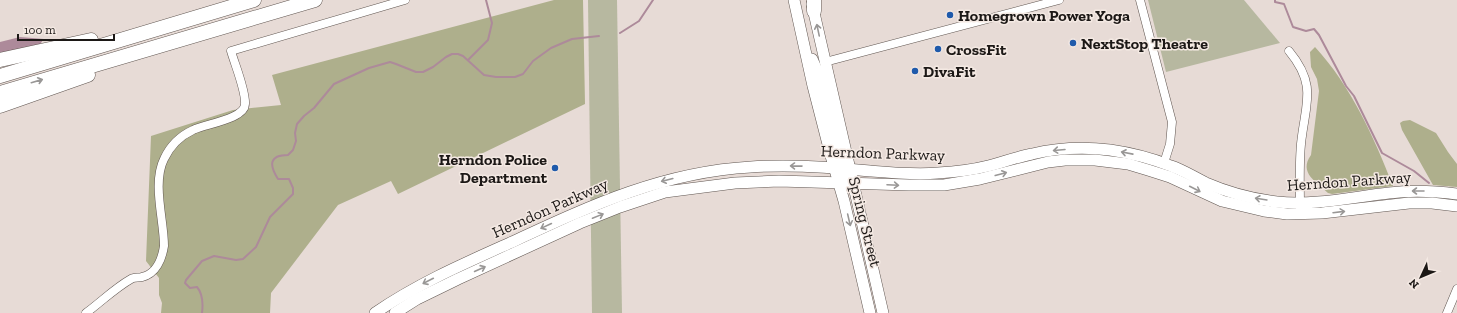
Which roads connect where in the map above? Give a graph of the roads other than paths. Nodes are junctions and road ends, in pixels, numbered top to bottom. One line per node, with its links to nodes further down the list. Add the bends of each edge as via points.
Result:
1 (254, 0): 8 (highway)
2 (405, 0): 24 (street, via 231,51 246,106 233,117 183,135 175,141 164,160 159,181 164,246 157,267 148,275 132,278)
3 (794, 0): 18 (main road, Spring Street, via 813,86)
4 (1059, 0): 13 (street)
5 (1140, 0): 17 (street, via 1172,122 1170,144)
6 (297, 2): 9 (highway); 11 (highway, via 154,40)
7 (813, 4): 13 (main road, Spring Street, one-way to 7)
8 (193, 18): 12 (highway); 14 (highway)
9 (197, 35): 11 (highway); 16 (highway)
10 (1289, 51): 22 (street, via 1304,74 1308,90 1301,147)
11 (139, 52): 15 (highway, one-way to 11)
12 (0, 60)
13 (825, 62): 18 (main road, Spring Street)
14 (0, 76)
15 (0, 92)
16 (0, 106)
17 (1164, 163): 18 (main road, Herndon Parkway, one-way to 18, via 1121,152 1076,148 1037,153 986,167 951,172 907,174); 22 (main road, Herndon Parkway, one-way to 17, via 1218,188)
18 (843, 169): 19 (main road, Spring Street); 19 (main road, Spring Street); 25 (main road, Herndon Parkway, one-way to 25, via 788,166 740,168 699,173 642,187 570,215 438,275)
19 (846, 182): 22 (main road, Herndon Parkway, one-way to 22, via 909,186 944,185 986,178 1048,162 1095,160 1128,164 1160,173 1232,204 1264,211); 26 (main road, Herndon Parkway, one-way to 19, via 417,299 580,223 649,197 741,182); 27 (main road, Spring Street, one-way to 27); 28 (main road, Spring Street)
20 (1457, 194): 22 (main road, Herndon Parkway, one-way to 22, via 1406,192 1337,200)
21 (1457, 206): 22 (main road, Herndon Parkway, one-way to 21, via 1334,212 1409,202)
22 (1300, 209)
23 (1457, 288): 29 (street)
24 (86, 313)
25 (375, 313)
26 (396, 313)
27 (870, 313)
28 (883, 313)
29 (1447, 313)

